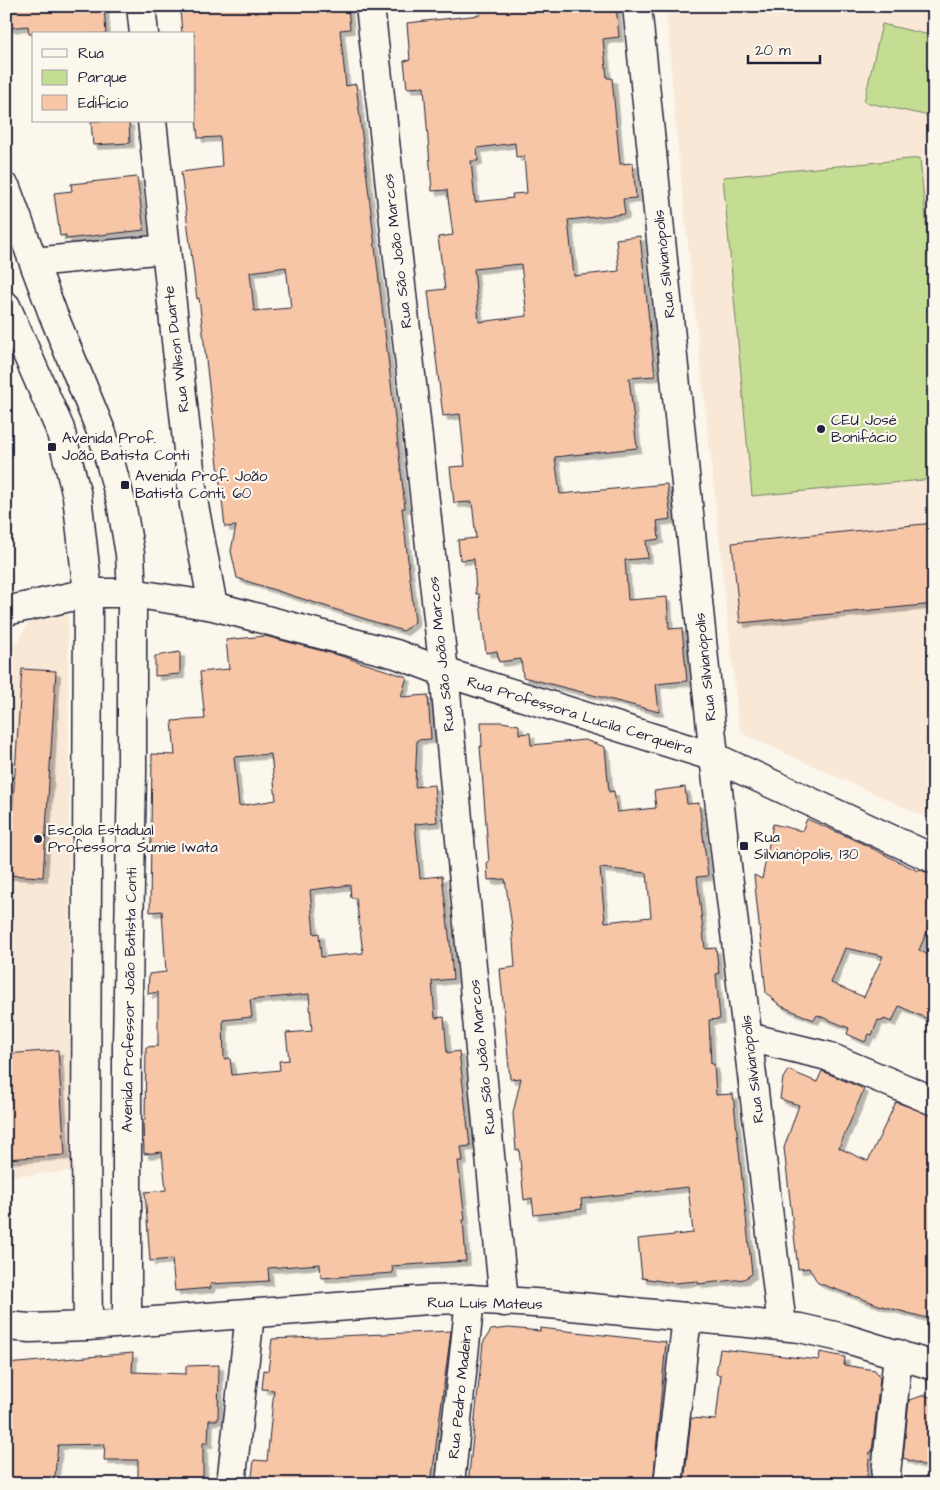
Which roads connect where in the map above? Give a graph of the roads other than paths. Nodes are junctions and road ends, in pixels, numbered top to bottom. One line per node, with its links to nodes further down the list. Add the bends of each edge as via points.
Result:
1 (141, 6): 4 (street)
2 (370, 6): 14 (street, Rua São João Marcos)
3 (637, 6): 15 (street, Rua Silvianópolis)
4 (144, 32)
5 (152, 122): 7 (street, Rua Wilson Duarte)
6 (6, 188): 8 (street, Avenida Professor João Batista Conti)
7 (165, 250): 8 (street); 12 (street, Rua Wilson Duarte, via 194,505)
8 (34, 262): 11 (street, Avenida Professor João Batista Conti, via 103,436 122,510 130,554)
9 (6, 306): 10 (street, via 60,429 77,496)
10 (88, 593): 11 (street, Rua Professora Lucila Cerqueira); 13 (street, Rua Professora Lucila Cerqueira); 24 (street)
11 (132, 593): 12 (street, Rua Professora Lucila Cerqueira); 23 (street, Avenida Professor João Batista Conti)
12 (213, 606): 14 (street, Rua Professora Lucila Cerqueira, via 396,654)
13 (6, 610)
14 (444, 672): 15 (street, Rua Professora Lucila Cerqueira); 20 (street, Rua São João Marcos)
15 (714, 756): 16 (street, Rua Professora Lucila Cerqueira); 17 (street, Rua Silvianópolis)
16 (934, 859)
17 (748, 1037): 18 (street, via 827,1056); 25 (street, Rua Silvianópolis)
18 (934, 1101)
19 (470, 1299): 20 (street, Rua Luís Mateus); 21 (street, Rua Luís Mateus); 30 (street, Rua Pedro Madeira)
20 (504, 1302): 22 (street, Rua Luís Mateus)
21 (250, 1314): 23 (street, Rua Luís Mateus); 29 (street)
22 (687, 1317): 25 (street, Rua Luís Mateus); 31 (street)
23 (127, 1323): 24 (street, Rua Luís Mateus)
24 (88, 1326): 26 (street, Rua Luís Mateus)
25 (782, 1326): 27 (street, Rua Luís Mateus, via 844,1338)
26 (14, 1330)
27 (898, 1354): 28 (street, Rua Luís Mateus); 32 (street)
28 (934, 1366)
29 (232, 1484)
30 (450, 1484)
31 (668, 1484)
32 (884, 1484)

